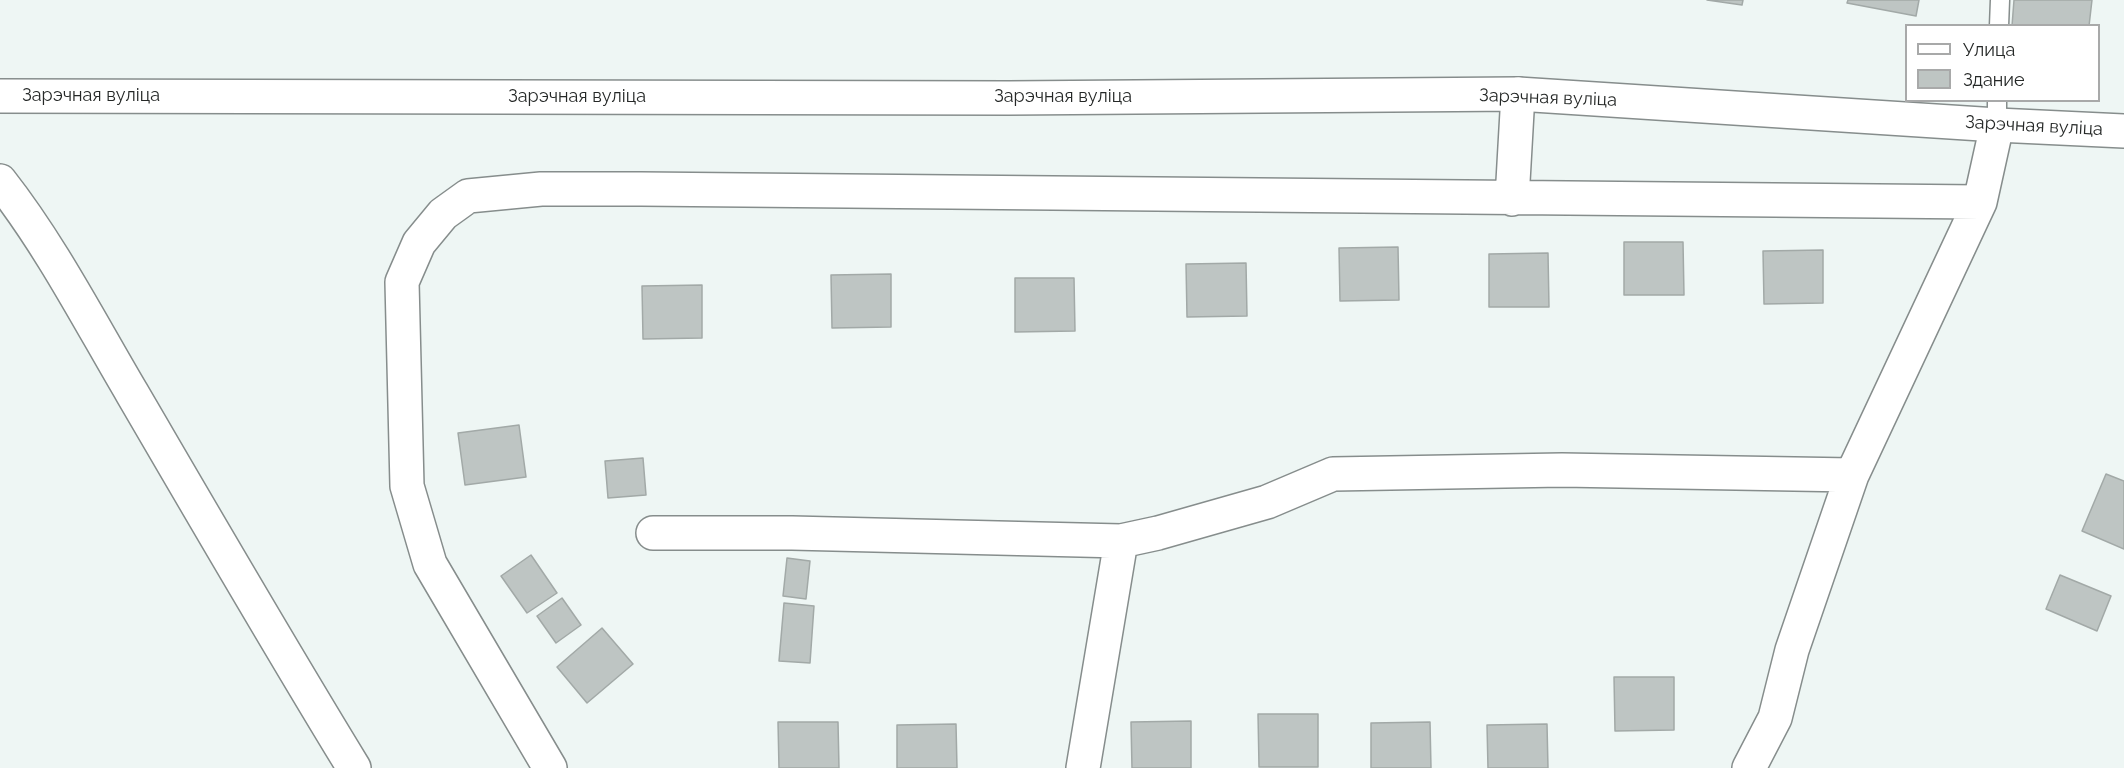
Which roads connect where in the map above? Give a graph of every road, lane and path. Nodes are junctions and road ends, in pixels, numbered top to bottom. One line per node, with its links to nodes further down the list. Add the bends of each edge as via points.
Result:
1 (2000, 0): 2 (lane)
2 (1999, 24)
3 (1518, 94): 4 (street, Зарэчная вуліца, via 1009,98); 5 (street, Зарэчная вуліца); 8 (street)
4 (0, 96)
5 (1997, 113): 6 (street, Зарэчная вуліца); 9 (street)
6 (2124, 131)
7 (0, 181): 13 (street, via 22,209 71,289)
8 (1512, 199): 9 (street); 14 (street, via 641,189 541,189 468,196 443,214 419,243 402,282 407,486 430,564)
9 (1980, 202): 10 (street)
10 (1852, 475): 12 (street, via 1562,470 1333,474 1267,502); 16 (street, via 1792,650 1775,718)
11 (653, 533): 12 (street)
12 (1121, 541): 15 (street)
13 (354, 768)
14 (550, 768)
15 (1083, 768)
16 (1749, 768)

